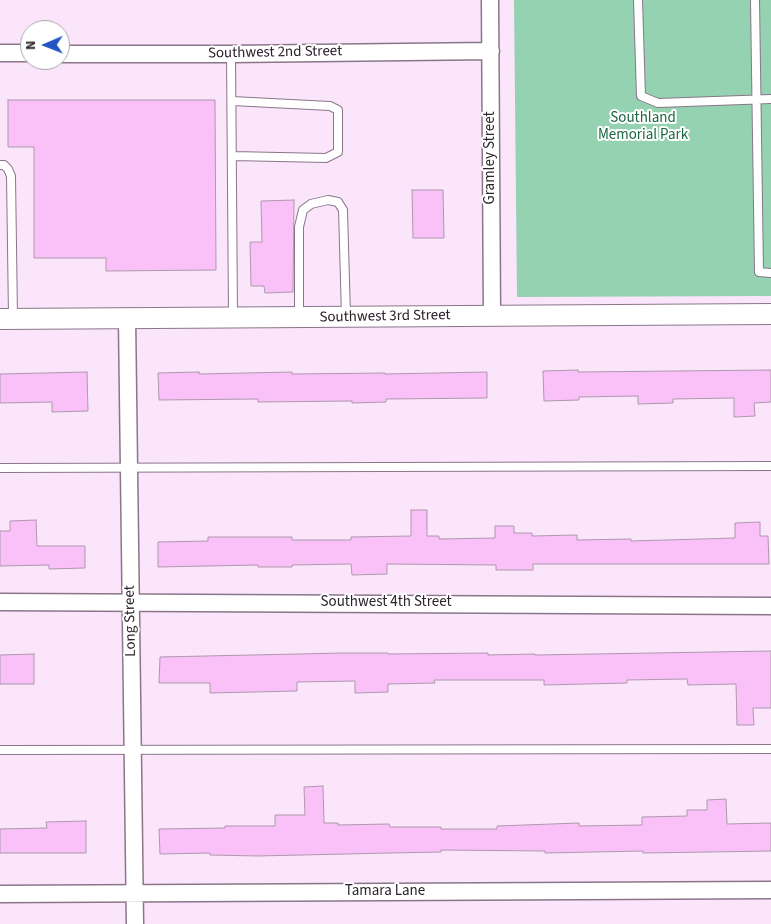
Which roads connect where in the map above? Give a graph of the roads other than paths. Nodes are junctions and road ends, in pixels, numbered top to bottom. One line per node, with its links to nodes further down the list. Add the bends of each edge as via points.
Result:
1 (490, 0): 4 (street, Gramley Street)
2 (638, 0): 10 (lane, via 640,96 658,103)
3 (755, 0): 10 (lane)
4 (491, 51): 8 (street, Southwest 2nd Street); 16 (street, Gramley Street)
5 (0, 53): 6 (street)
6 (20, 54)
7 (70, 54): 8 (street, Southwest 2nd Street)
8 (232, 54): 11 (lane)
9 (771, 99): 10 (lane)
10 (757, 100): 14 (lane, via 759,272)
11 (232, 101): 12 (lane); 12 (lane, via 330,106 338,110 338,152 326,158)
12 (232, 156): 21 (lane)
13 (0, 165): 20 (lane, via 8,169 11,176)
14 (771, 273)
15 (771, 314): 16 (street, Southwest 3rd Street)
16 (492, 316): 17 (street, Southwest 3rd Street)
17 (346, 317): 19 (street, Southwest 3rd Street); 19 (lane, via 343,210 338,202 328,200 311,204 303,210 299,227)
18 (127, 318): 20 (street, Southwest 3rd Street); 21 (street, Southwest 3rd Street); 24 (street, Long Street)
19 (300, 318): 21 (street, Southwest 3rd Street)
20 (6, 319)
21 (233, 319)
22 (771, 466): 24 (lane)
23 (0, 468): 24 (lane)
24 (129, 468): 26 (street, Long Street)
25 (0, 602): 26 (street, Southwest 4th Street)
26 (130, 602): 27 (street, Southwest 4th Street); 30 (street, Long Street)
27 (771, 606)
28 (771, 749): 30 (lane)
29 (0, 750): 30 (lane)
30 (132, 750): 32 (street, Long Street)
31 (771, 890): 32 (street, Tamara Lane)
32 (134, 893): 33 (street, Tamara Lane); 34 (street, Long Street)
33 (0, 894)
34 (135, 924)

